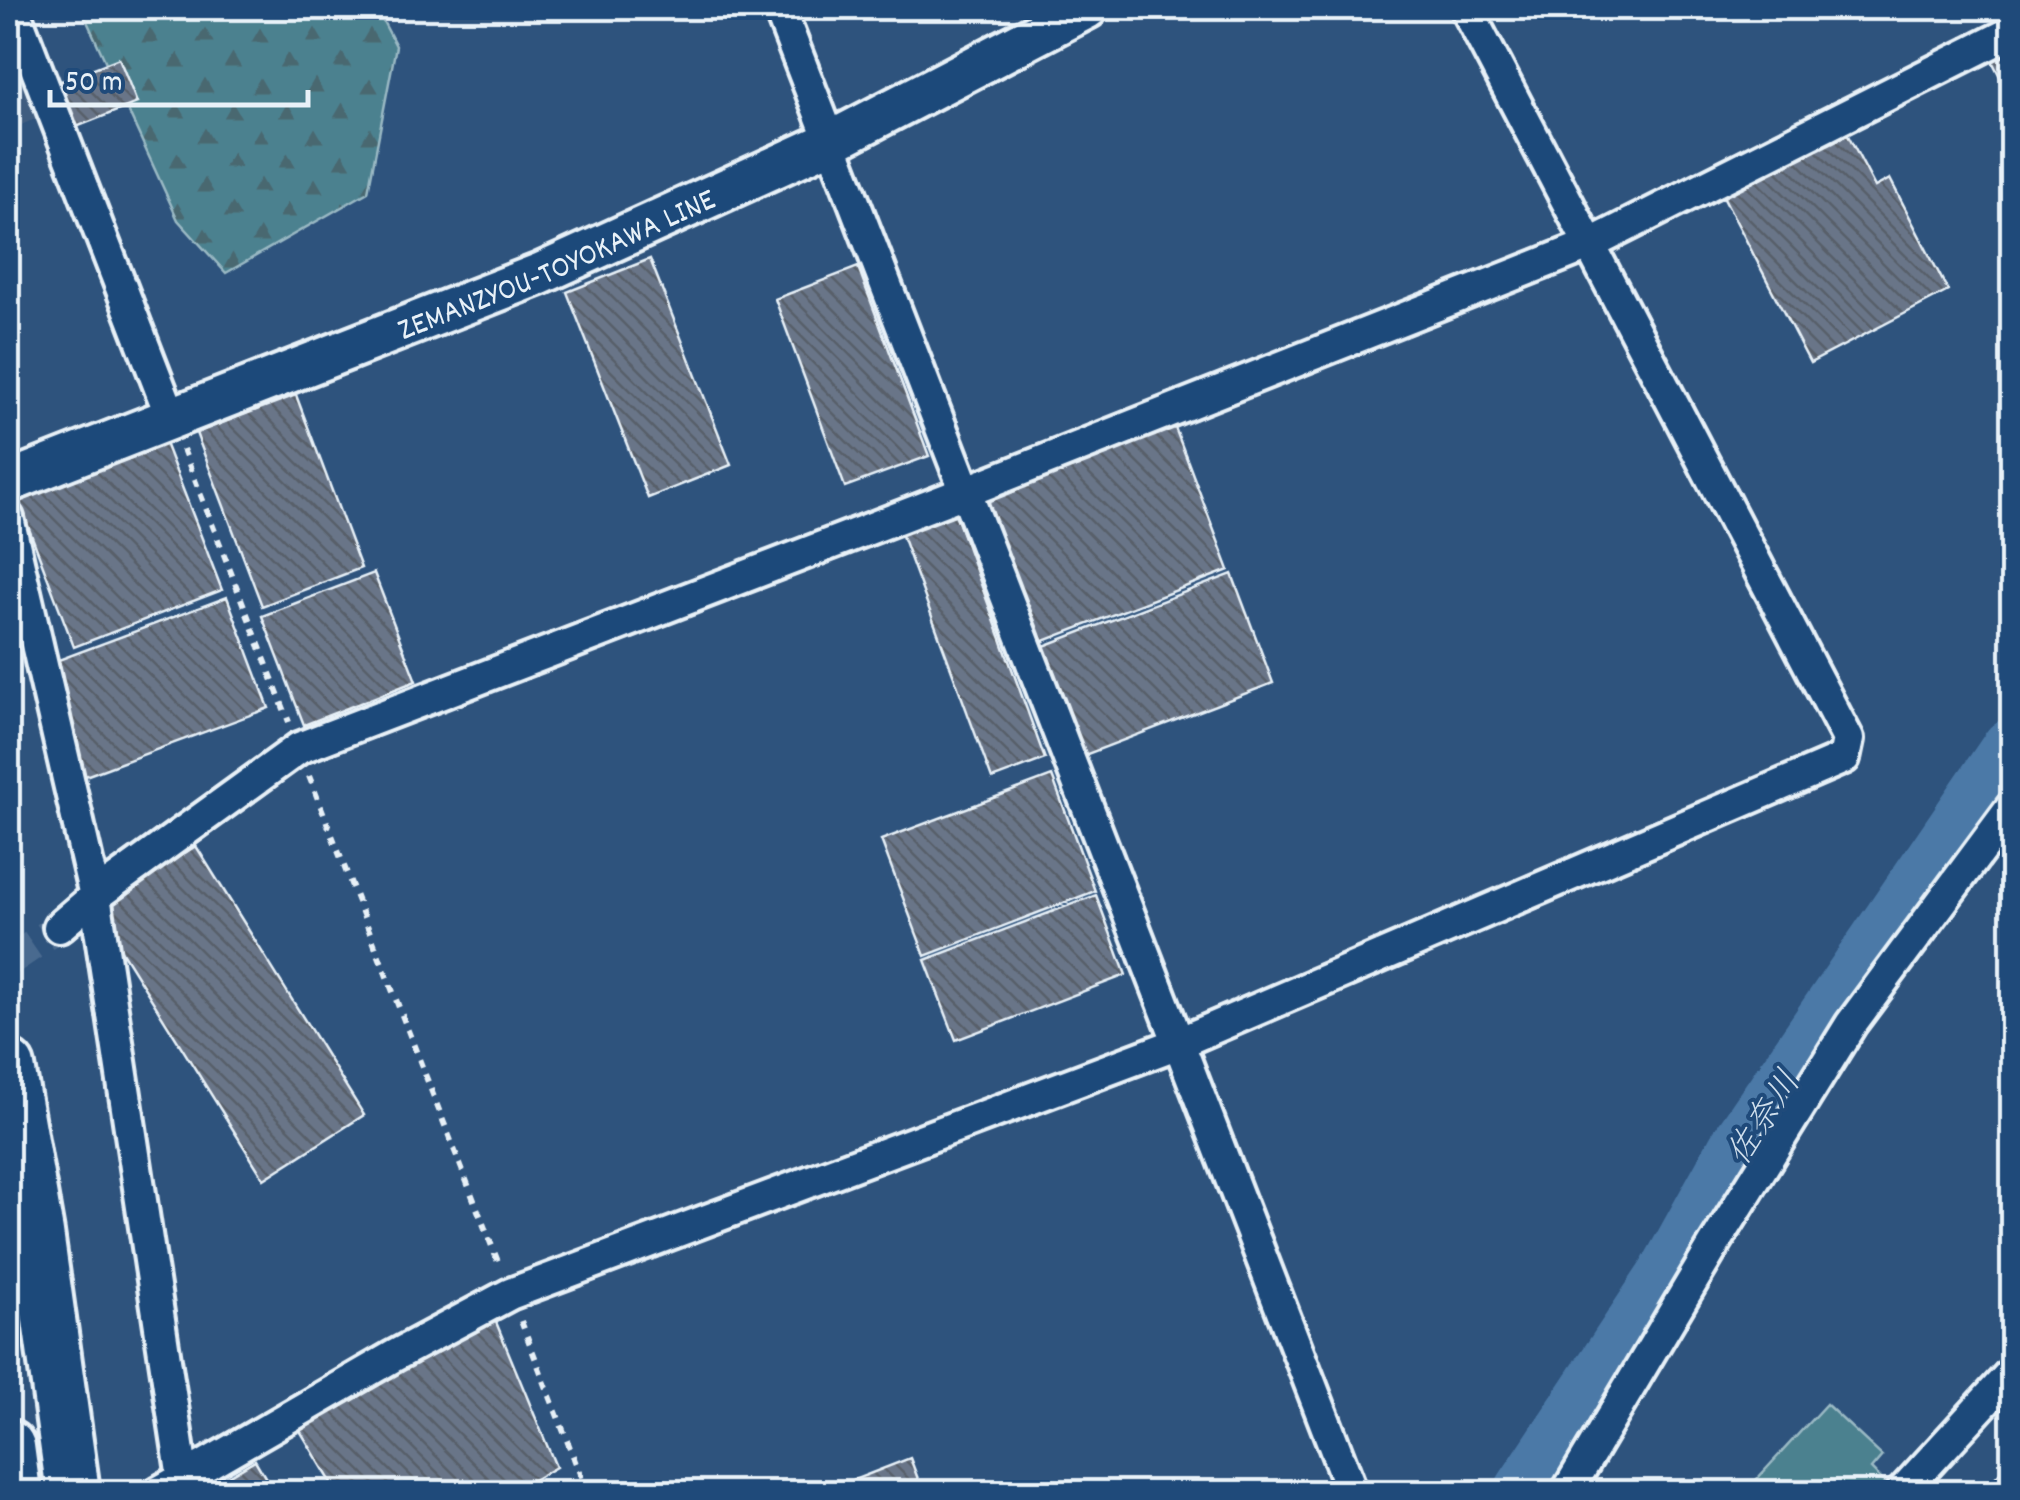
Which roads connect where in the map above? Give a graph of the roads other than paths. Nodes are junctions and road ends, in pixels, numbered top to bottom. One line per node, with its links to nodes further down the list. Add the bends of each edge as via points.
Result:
1 (13, 8): 8 (street)
2 (779, 8): 6 (street)
3 (1088, 8): 6 (main road, ZEMANZYOU-TOYOKAWA LINE)
4 (1466, 8): 7 (street)
5 (2012, 32): 7 (street)
6 (830, 142): 8 (main road, ZEMANZYOU-TOYOKAWA LINE, via 540,274); 10 (street)
7 (1589, 244): 10 (street); 15 (street, via 1848,739 1844,758)
8 (172, 419): 9 (main road, ZEMANZYOU-TOYOKAWA LINE)
9 (8, 482)
10 (966, 492): 13 (street, via 298,748); 15 (street)
11 (8, 518): 13 (street)
12 (2009, 820): 24 (street, via 1851,1024)
13 (95, 896): 14 (street); 19 (street)
14 (59, 926)
15 (1176, 1044): 19 (street, via 510,1294); 23 (street)
16 (8, 1067): 22 (highway)
17 (2012, 1372): 20 (street)
18 (8, 1447): 21 (highway)
19 (175, 1489)
20 (1908, 1490)
21 (14, 1492)
22 (73, 1492)
23 (1352, 1492)
24 (1567, 1492)

